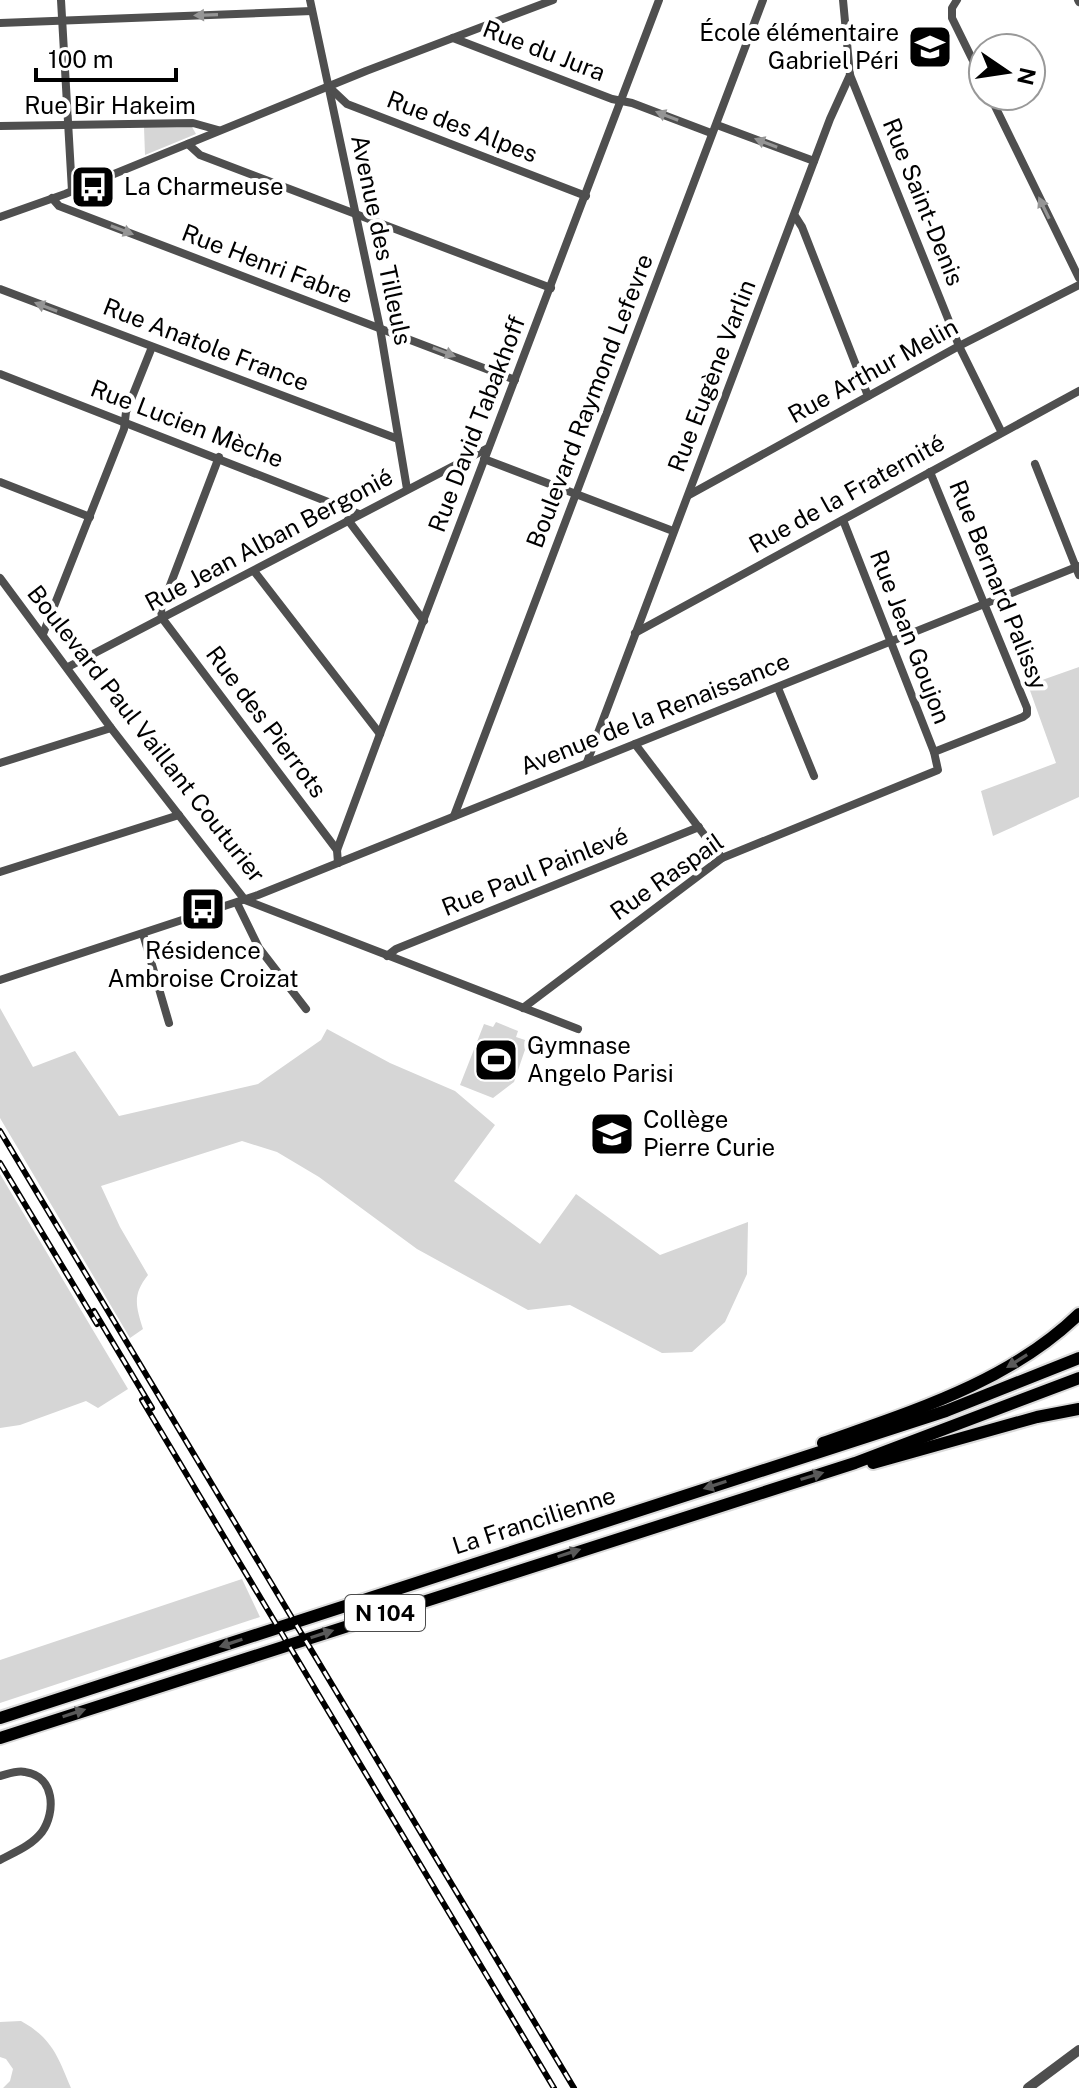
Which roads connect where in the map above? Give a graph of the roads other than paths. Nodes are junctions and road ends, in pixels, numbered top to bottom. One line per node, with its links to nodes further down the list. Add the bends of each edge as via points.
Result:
1 (61, 0): 9 (street)
2 (310, 0): 8 (street, Avenue des Tilleuls)
3 (553, 0): 11 (street)
4 (659, 0): 15 (street, Rue David Tabakhoff)
5 (763, 0): 19 (street, Boulevard Raymond Lefevre)
6 (843, 0): 13 (street, Rue Eugène Varlin)
7 (957, 0): 12 (street, via 952,18)
8 (312, 11): 9 (street, one-way to 9); 14 (street, Avenue des Tilleuls)
9 (62, 20): 10 (street); 17 (street)
10 (0, 23)
11 (453, 38): 14 (street); 15 (street, Rue du Jura)
12 (967, 48)
13 (850, 75): 22 (street, Rue Eugène Varlin); 34 (street, Rue Saint-Denis)
14 (329, 86): 20 (street); 24 (street, Rue des Alpes, via 347,104); 26 (street, Avenue des Tilleuls)
15 (622, 101): 19 (street, Rue du Jura, one-way to 15); 24 (street, Rue David Tabakhoff)
16 (998, 112): 29 (street, one-way to 16)
17 (68, 124): 18 (street, Rue Bir Hakeim); 20 (street, Rue Bir Hakeim, via 193,123); 23 (street)
18 (0, 126)
19 (714, 129): 22 (street, Rue du Jura, one-way to 19); 50 (street, Boulevard Raymond Lefevre)
20 (220, 130): 21 (street)
21 (188, 144): 23 (street); 26 (street, via 200,155)
22 (814, 161): 27 (street, Rue Eugène Varlin)
23 (72, 191): 25 (street)
24 (586, 196): 31 (street, Rue David Tabakhoff)
25 (52, 198): 28 (street); 33 (street, Rue Henri Fabre, one-way to 33, via 59,206)
26 (355, 213): 31 (street); 33 (street, Avenue des Tilleuls)
27 (795, 216): 39 (street); 51 (street, Rue Eugène Varlin)
28 (0, 217)
29 (1079, 278)
30 (1079, 285): 34 (street, Rue Arthur Melin)
31 (551, 288): 37 (street, Rue David Tabakhoff)
32 (0, 289): 35 (street, Rue Anatole France, one-way to 32)
33 (380, 328): 37 (street, Rue Henri Fabre, one-way to 37); 42 (street, Avenue des Tilleuls)
34 (959, 346): 39 (street, Rue Arthur Melin); 41 (street, Rue Saint-Denis)
35 (152, 347): 40 (street); 42 (street, Rue Anatole France)
36 (0, 374): 40 (street, Rue Lucien Mèche)
37 (515, 380): 43 (street, Rue David Tabakhoff)
38 (1079, 391): 41 (street, Rue de la Fraternité)
39 (868, 396): 51 (street, Rue Arthur Melin)
40 (125, 422): 44 (street, Rue Lucien Mèche); 53 (street)
41 (1001, 431): 47 (street, Rue de la Fraternité)
42 (398, 439): 49 (street, Avenue des Tilleuls)
43 (489, 448): 45 (street, Rue David Tabakhoff); 49 (street, Rue Jean Alban Bergonié)
44 (219, 457): 52 (street, Rue Lucien Mèche); 61 (street)
45 (484, 459): 50 (street); 62 (street, Rue David Tabakhoff)
46 (1035, 464): 57 (street)
47 (930, 472): 55 (street, Rue de la Fraternité); 60 (street, Rue Bernard Palissy)
48 (0, 482): 53 (street)
49 (407, 489): 52 (street, Rue Jean Alban Bergonié)
50 (577, 493): 56 (street); 77 (street, Boulevard Raymond Lefevre)
51 (688, 495): 56 (street, Rue Eugène Varlin)
52 (359, 514): 54 (street, Rue Jean Alban Bergonié)
53 (90, 517): 64 (street)
54 (348, 520): 58 (street, Rue Jean Alban Bergonié); 62 (street)
55 (843, 520): 63 (street, Rue de la Fraternité); 65 (street, Rue Jean Goujon)
56 (673, 531): 63 (street, Rue Eugène Varlin)
57 (1078, 569): 60 (street, Avenue de la Renaissance)
58 (254, 571): 61 (street, Rue Jean Alban Bergonié); 69 (street)
59 (0, 578): 64 (street, Boulevard Paul Vaillant Couturier)
60 (985, 604): 65 (street, Avenue de la Renaissance); 71 (street, Rue Bernard Palissy, via 1027,714)
61 (162, 618): 66 (street, Rue Jean Alban Bergonié); 79 (street, Rue des Pierrots)
62 (424, 621): 69 (street, Rue David Tabakhoff)
63 (635, 633): 72 (street, Rue Eugène Varlin)
64 (43, 634): 66 (street, Boulevard Paul Vaillant Couturier)
65 (889, 642): 67 (street, Avenue de la Renaissance); 71 (street, Rue Jean Goujon)
66 (68, 667): 68 (street, Boulevard Paul Vaillant Couturier)
67 (778, 688): 70 (street, Avenue de la Renaissance); 75 (street)
68 (111, 728): 73 (street); 76 (street, Boulevard Paul Vaillant Couturier)
69 (380, 734): 79 (street, Rue David Tabakhoff)
70 (635, 744): 72 (street, Avenue de la Renaissance); 78 (street)
71 (934, 752): 74 (street, Rue Jean Goujon)
72 (587, 762): 77 (street, Avenue de la Renaissance)
73 (0, 763)
74 (938, 770): 80 (street, Rue Raspail)
75 (814, 776)
76 (179, 815): 82 (street); 83 (street, Boulevard Paul Vaillant Couturier)
77 (454, 816): 81 (street, Avenue de la Renaissance)
78 (699, 827): 80 (street); 85 (street, Rue Paul Painlevé)
79 (337, 850): 81 (street, Rue David Tabakhoff)
80 (722, 858): 87 (street, Rue Raspail)
81 (338, 863): 83 (street, Avenue de la Renaissance)
82 (0, 872)
83 (241, 902): 84 (street, Avenue de la Renaissance); 85 (street, Boulevard Paul Vaillant Couturier); 88 (street, via 259,948)
84 (143, 934): 86 (street, Avenue de la Renaissance); 89 (street)
85 (387, 956): 87 (street, Boulevard Paul Vaillant Couturier)
86 (0, 980)
87 (523, 1008): 90 (street, Boulevard Paul Vaillant Couturier)
88 (306, 1009)
89 (169, 1023)
90 (578, 1029)
91 (1079, 1314): 95 (highway, one-way to 95, via 1005,1369)
92 (1079, 1358): 95 (highway, La Francilienne / N 104, via 946,1411)
93 (1079, 1378): 96 (highway, La Francilienne / N 104)
94 (1079, 1409): 96 (highway, via 862,1466)
95 (789, 1461): 97 (highway, La Francilienne / N 104, one-way to 97)
96 (855, 1463): 98 (highway, La Francilienne / N 104, one-way to 96)
97 (0, 1718)
98 (0, 1738)
99 (0, 1776): 100 (street, via 21,1771 41,1779 52,1803 50,1818 31,1844)
100 (0, 1860)
101 (1079, 2050): 102 (street)
102 (1028, 2088)

